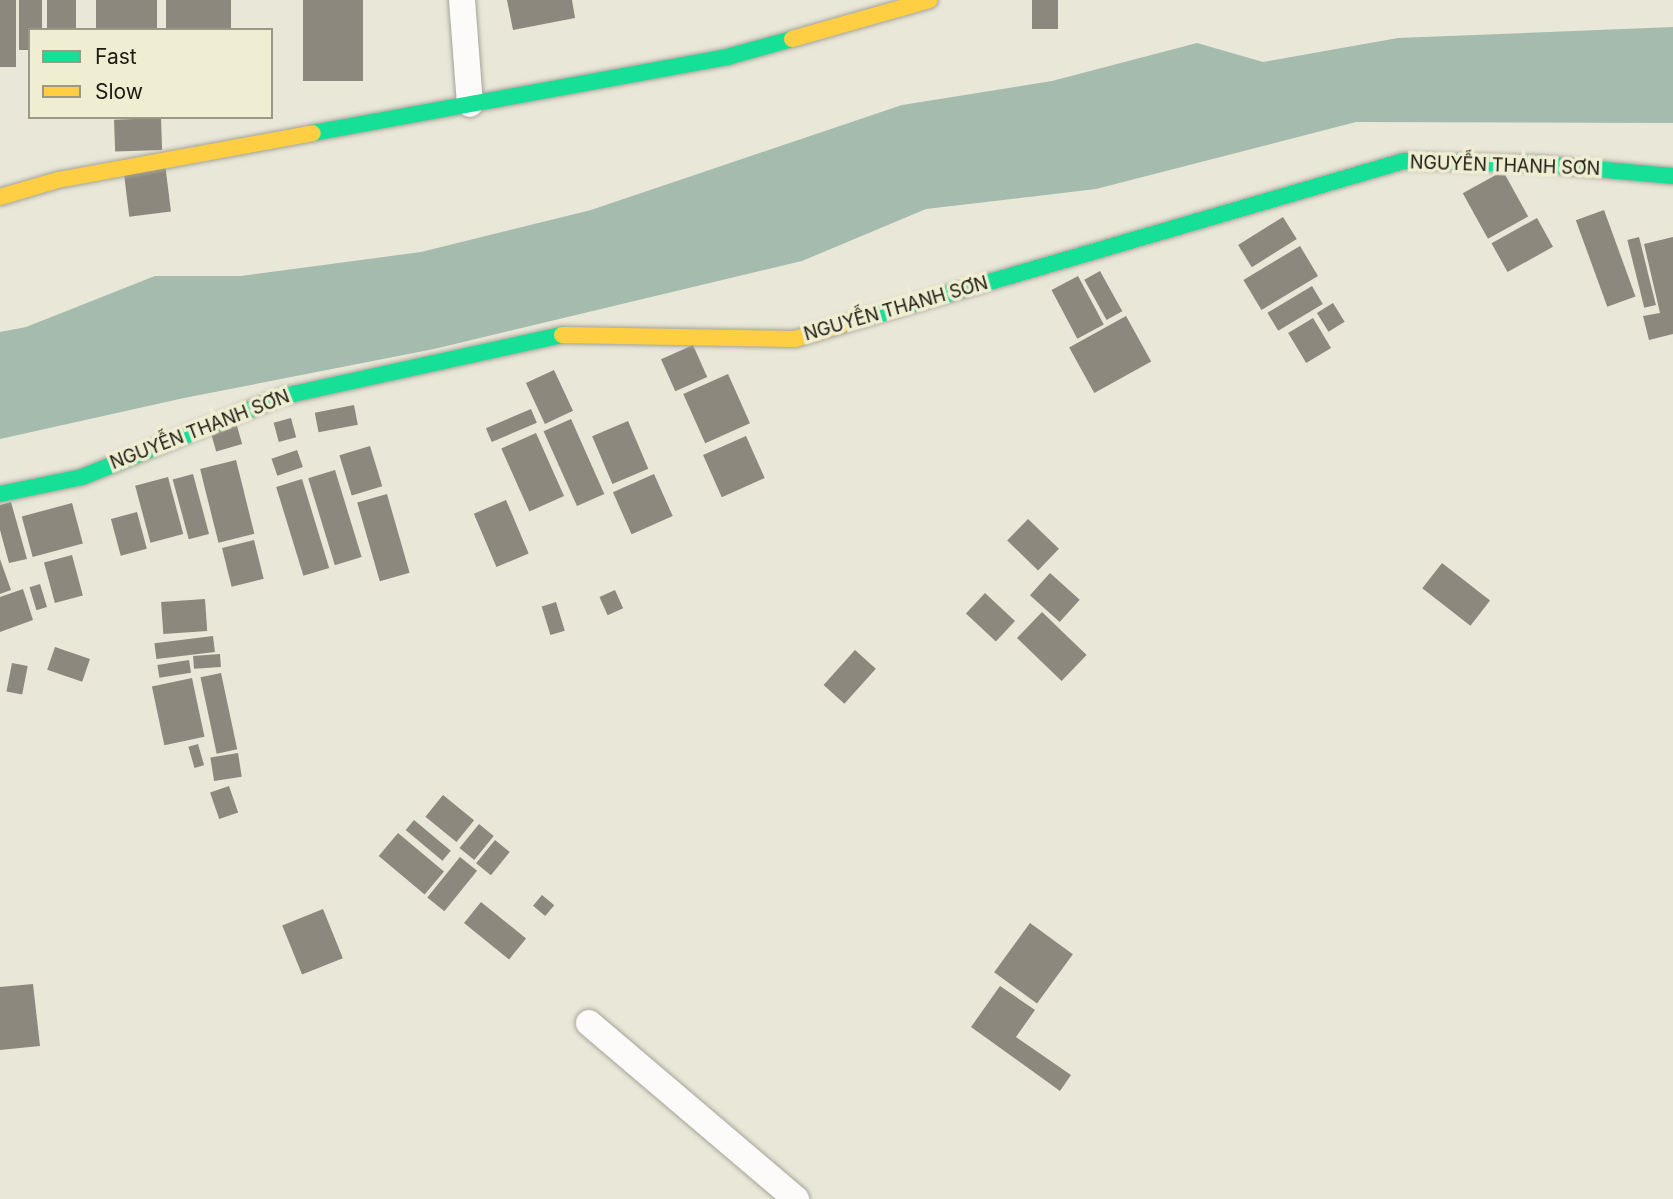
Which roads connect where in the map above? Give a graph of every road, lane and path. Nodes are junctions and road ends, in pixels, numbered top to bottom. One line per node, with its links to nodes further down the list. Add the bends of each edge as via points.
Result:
1 (462, 0): 3 (lane)
2 (930, 0): 3 (street, via 727,57)
3 (470, 104): 5 (street, via 58,180)
4 (1673, 176): 6 (street, NGUYỄN THANH SƠN, via 1540,164 1404,161 795,339 558,335 284,396 82,477)
5 (0, 197)
6 (0, 494)
7 (589, 1023): 8 (lane)
8 (796, 1199)

